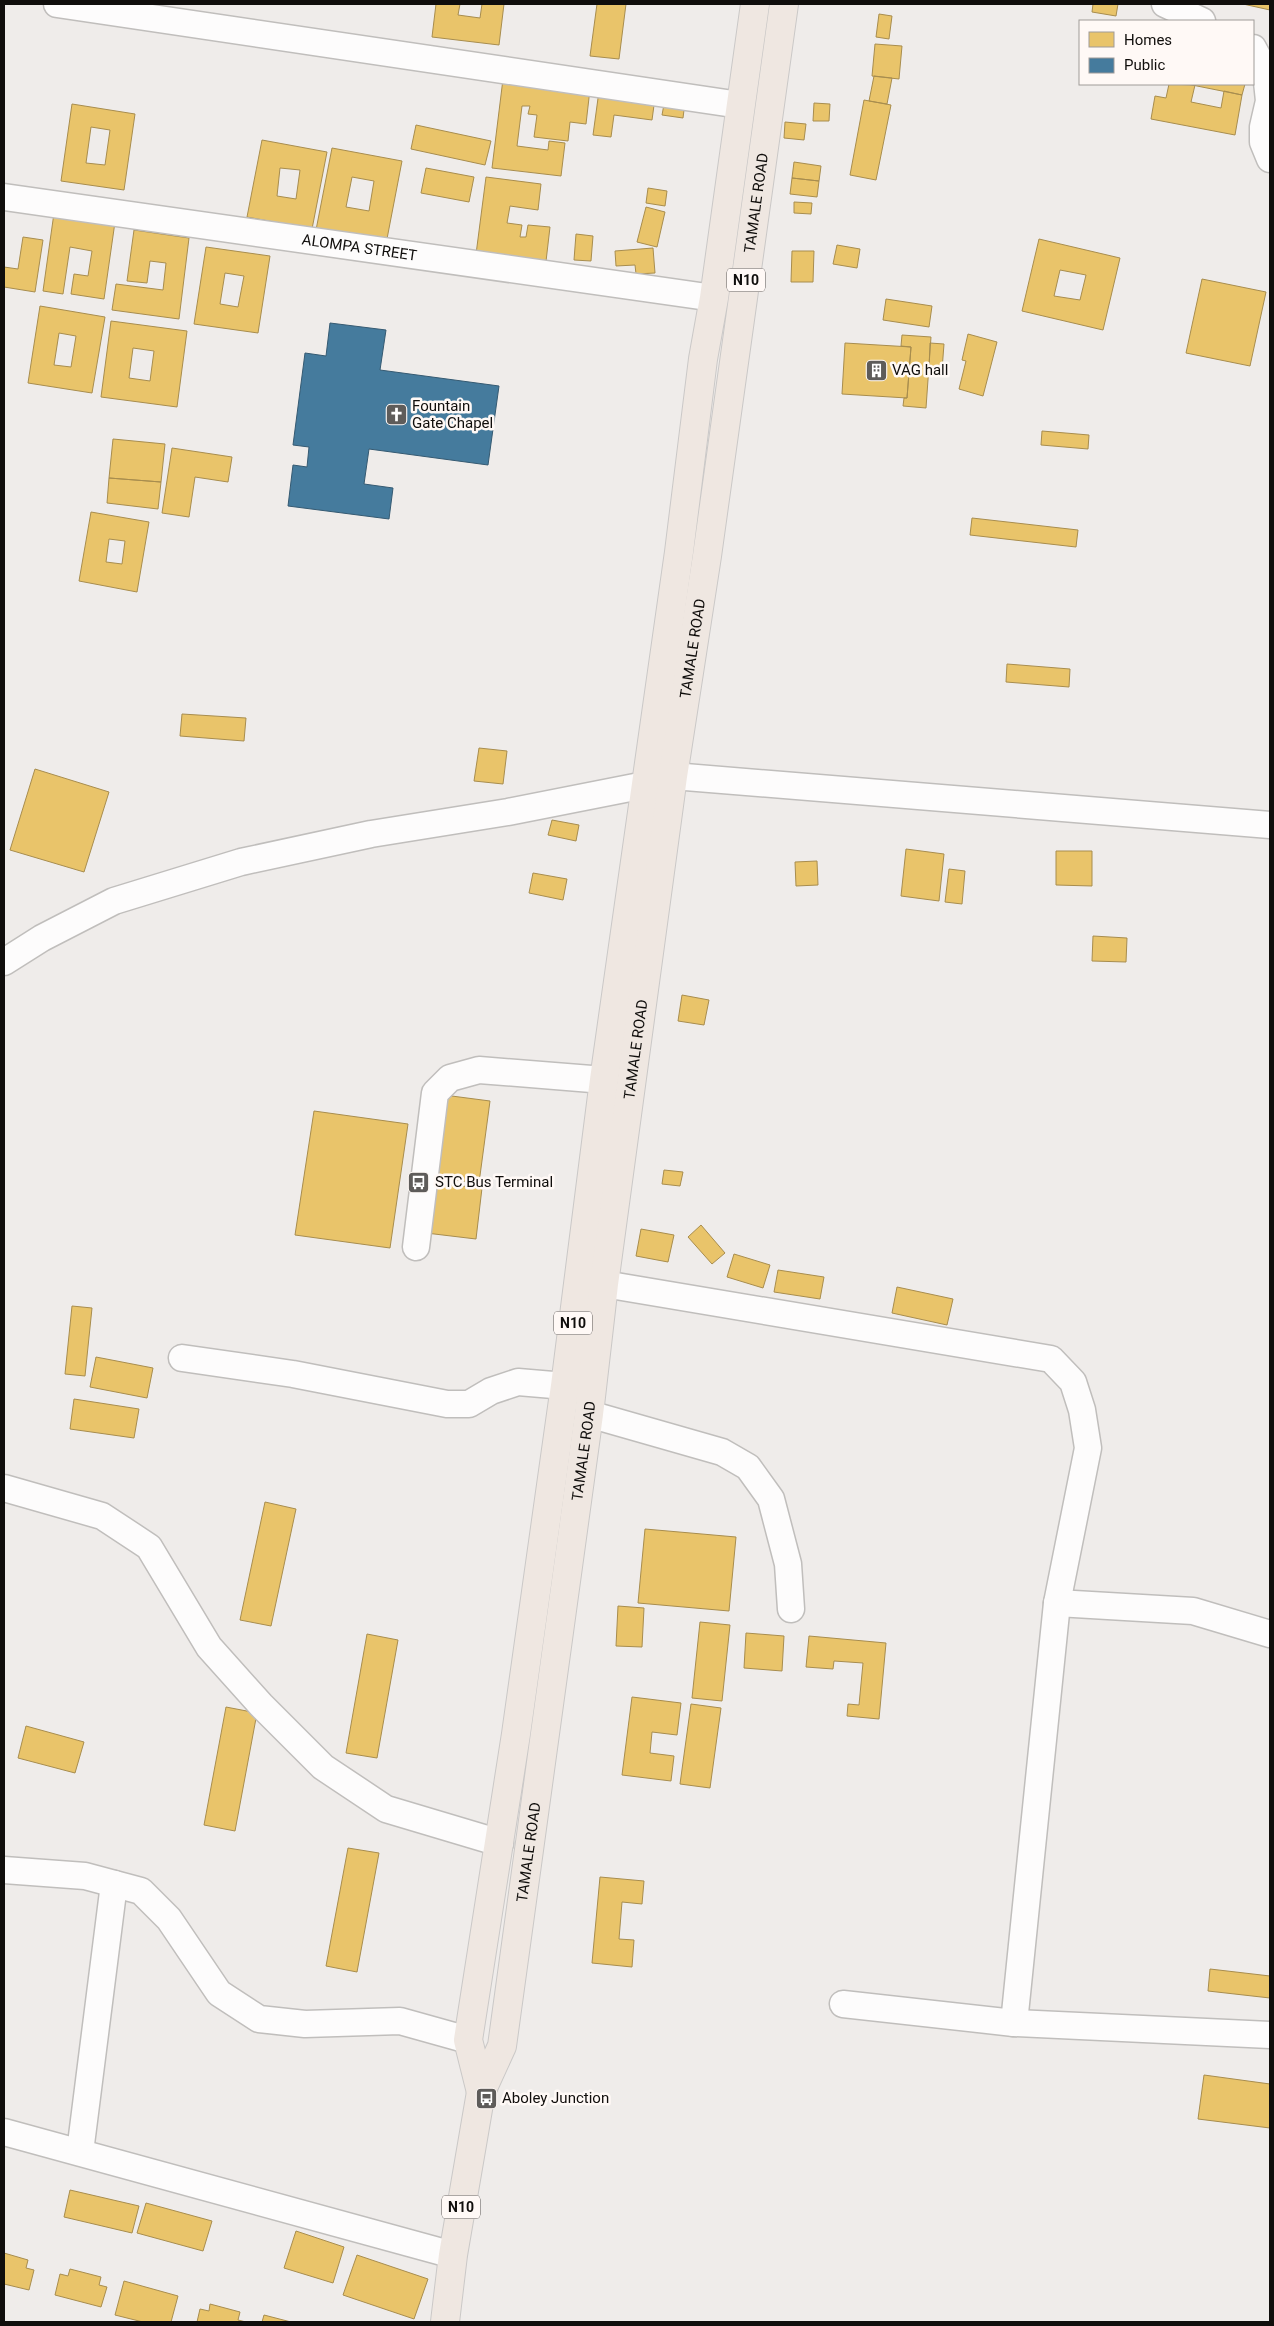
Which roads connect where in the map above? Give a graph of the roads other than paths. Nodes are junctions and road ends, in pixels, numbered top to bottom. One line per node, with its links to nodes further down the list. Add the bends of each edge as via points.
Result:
1 (57, 4): 7 (street)
2 (755, 4): 7 (highway, TAMALE ROAD / N10)
3 (784, 4): 12 (highway, TAMALE ROAD / N10)
4 (1165, 4): 5 (street)
5 (1200, 20)
6 (1254, 50): 8 (street, via 1266,72 1269,101 1263,142)
7 (740, 105): 10 (highway, TAMALE ROAD / N10)
8 (1270, 159)
9 (4, 197): 10 (street, ALOMPA STREET)
10 (714, 298): 11 (highway, TAMALE ROAD / N10, via 703,359)
11 (679, 552): 12 (highway); 14 (highway, TAMALE ROAD / N10)
12 (707, 556): 13 (highway, TAMALE ROAD / N10)
13 (673, 776): 15 (street); 19 (highway, TAMALE ROAD / N10)
14 (645, 785): 16 (street, via 371,834 241,862 114,901 42,938); 17 (highway, TAMALE ROAD / N10)
15 (1270, 824)
16 (4, 962)
17 (604, 1080): 18 (highway, TAMALE ROAD / N10); 20 (street, via 479,1070 450,1078 435,1093)
18 (600, 1110): 19 (highway); 23 (highway, TAMALE ROAD / N10)
19 (628, 1113): 21 (highway, TAMALE ROAD / N10)
20 (416, 1247)
21 (604, 1284): 24 (highway, TAMALE ROAD / N10); 26 (street, via 1050,1359 1073,1382 1082,1410 1088,1448)
22 (182, 1358): 23 (street, via 293,1374 447,1404 469,1404 491,1391 518,1382)
23 (565, 1386): 29 (highway, TAMALE ROAD / N10)
24 (589, 1414): 27 (street, via 722,1452 748,1467 771,1499 788,1564); 36 (highway, TAMALE ROAD / N10, via 502,2046)
25 (4, 1488): 29 (street, via 102,1516 149,1547 209,1647 323,1767 386,1809)
26 (1057, 1603): 28 (street, via 1193,1611); 33 (street)
27 (791, 1609)
28 (1270, 1634)
29 (500, 1843): 35 (highway, TAMALE ROAD / N10)
30 (4, 1870): 31 (street, via 85,1876)
31 (114, 1884): 35 (street, via 141,1891 169,1919 219,1993 259,2019 305,2024 400,2021); 38 (street)
32 (843, 2004): 33 (street)
33 (1014, 2023): 34 (street)
34 (1270, 2035)
35 (468, 2040): 36 (highway, TAMALE ROAD / N10)
36 (481, 2092): 39 (highway, TAMALE ROAD / N10)
37 (4, 2132): 38 (street)
38 (80, 2152): 39 (street)
39 (453, 2256): 40 (highway, TAMALE ROAD / N10)
40 (445, 2322)

